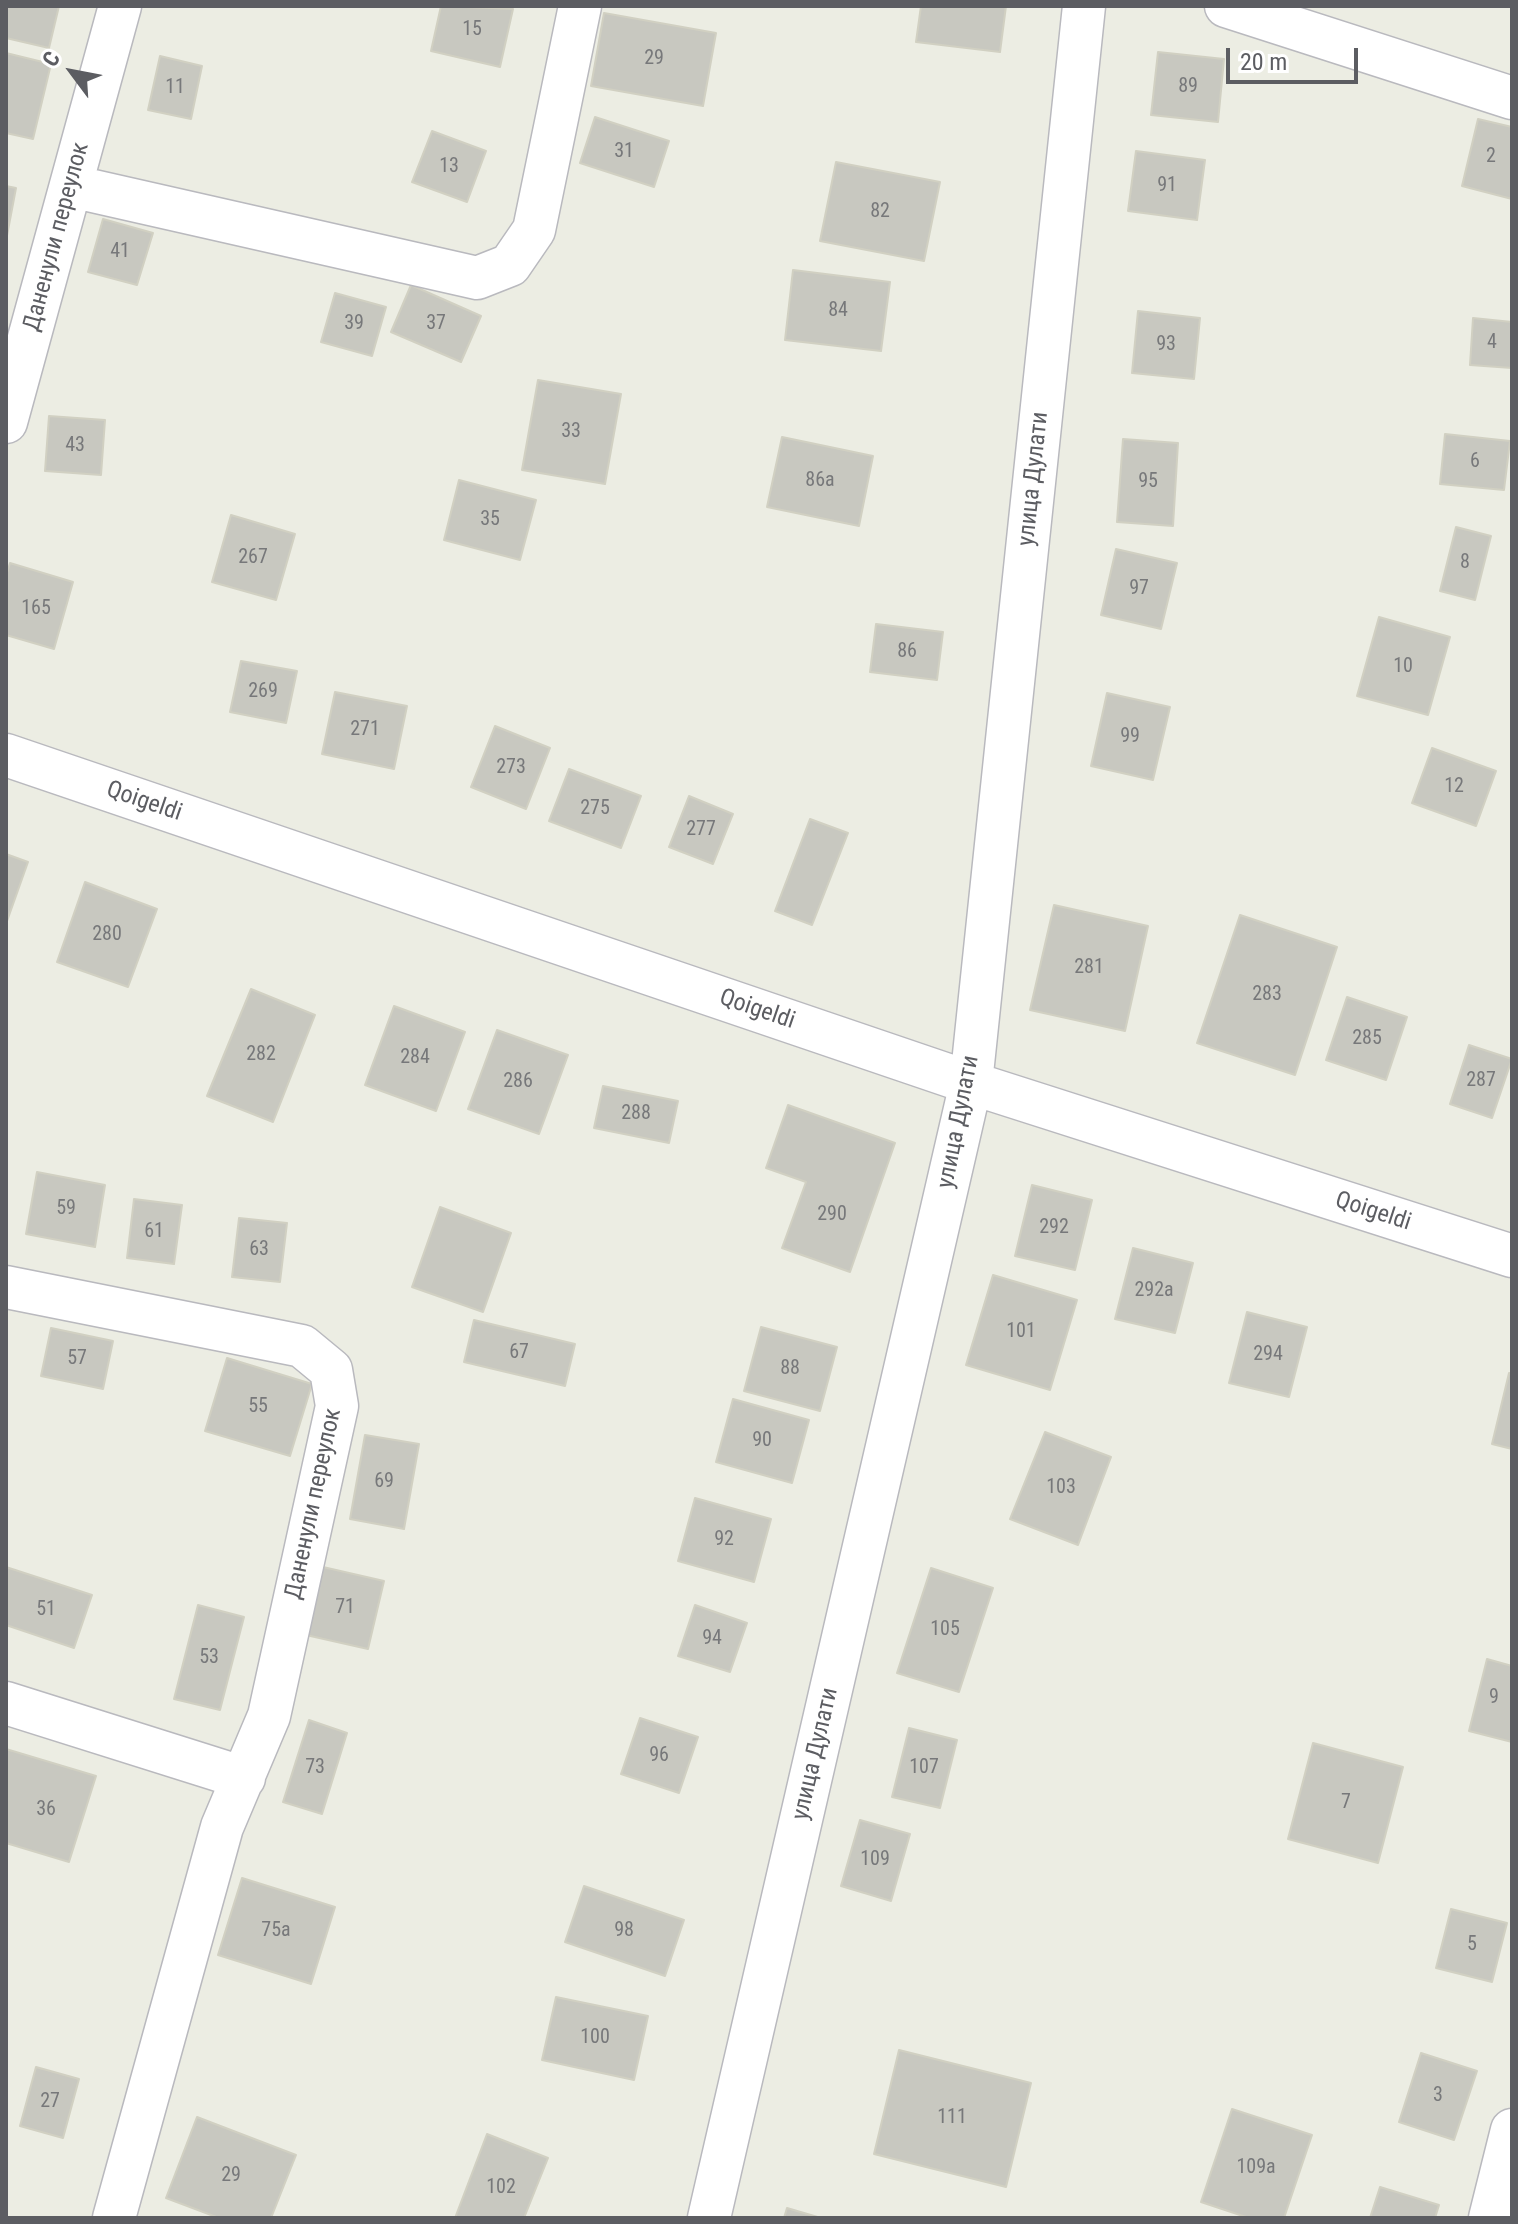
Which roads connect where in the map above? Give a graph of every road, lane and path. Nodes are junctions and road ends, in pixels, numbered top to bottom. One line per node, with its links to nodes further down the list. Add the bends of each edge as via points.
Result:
1 (120, 6): 6 (street, Даненули переулок)
2 (580, 6): 6 (street, via 534,230 510,265 477,278)
3 (1084, 6): 9 (street, улица Дулати)
4 (1226, 6): 5 (street)
5 (1512, 98)
6 (71, 186): 7 (street, Даненули переулок)
7 (6, 422)
8 (6, 755): 9 (street, Qoigeldi)
9 (971, 1083): 10 (street, Qoigeldi); 16 (street, улица Дулати)
10 (1512, 1256)
11 (6, 1287): 13 (street, Даненули переулок, via 302,1346 331,1370 337,1406 269,1716)
12 (6, 1703): 13 (street)
13 (244, 1778): 15 (street, Даненули переулок, via 222,1827)
14 (1512, 2130): 17 (street)
15 (114, 2218)
16 (709, 2218)
17 (1490, 2218)

